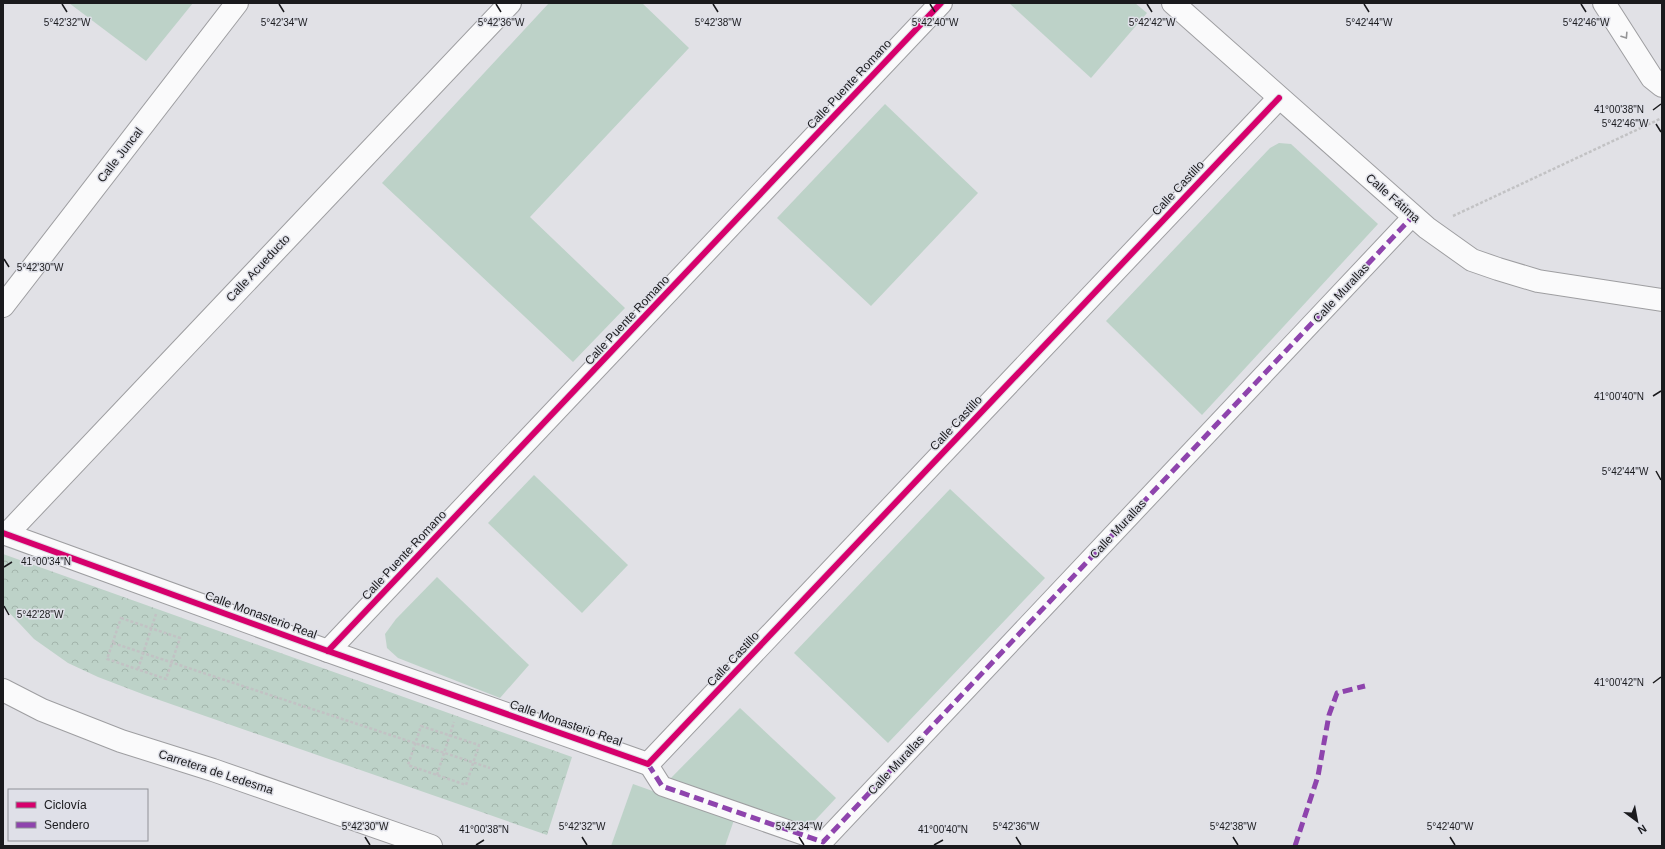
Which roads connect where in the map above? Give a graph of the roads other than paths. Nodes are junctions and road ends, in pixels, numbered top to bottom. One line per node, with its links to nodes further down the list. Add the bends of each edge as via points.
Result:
1 (237, 3): 10 (street, Calle Juncal)
2 (510, 3): 11 (street, Calle Acueducto)
3 (941, 3): 12 (street, Calle Puente Romano)
4 (1173, 3): 7 (street, Calle Fátima)
5 (1604, 3): 6 (street, one-way to 6, via 1652,78)
6 (1662, 86)
7 (1279, 98): 8 (street, Calle Fátima); 14 (street, Calle Castillo)
8 (1420, 222): 9 (street, Calle Fátima, via 1472,260 1498,269 1538,281); 14 (street, Calle Murallas, via 823,842 662,786)
9 (1662, 300)
10 (3, 306)
11 (5, 533): 12 (street, Calle Monasterio Real)
12 (328, 651): 14 (street, Calle Monasterio Real)
13 (3, 690): 15 (street, Carretera de Ledesma, via 42,710 121,741 213,770)
14 (648, 764)
15 (431, 846)

